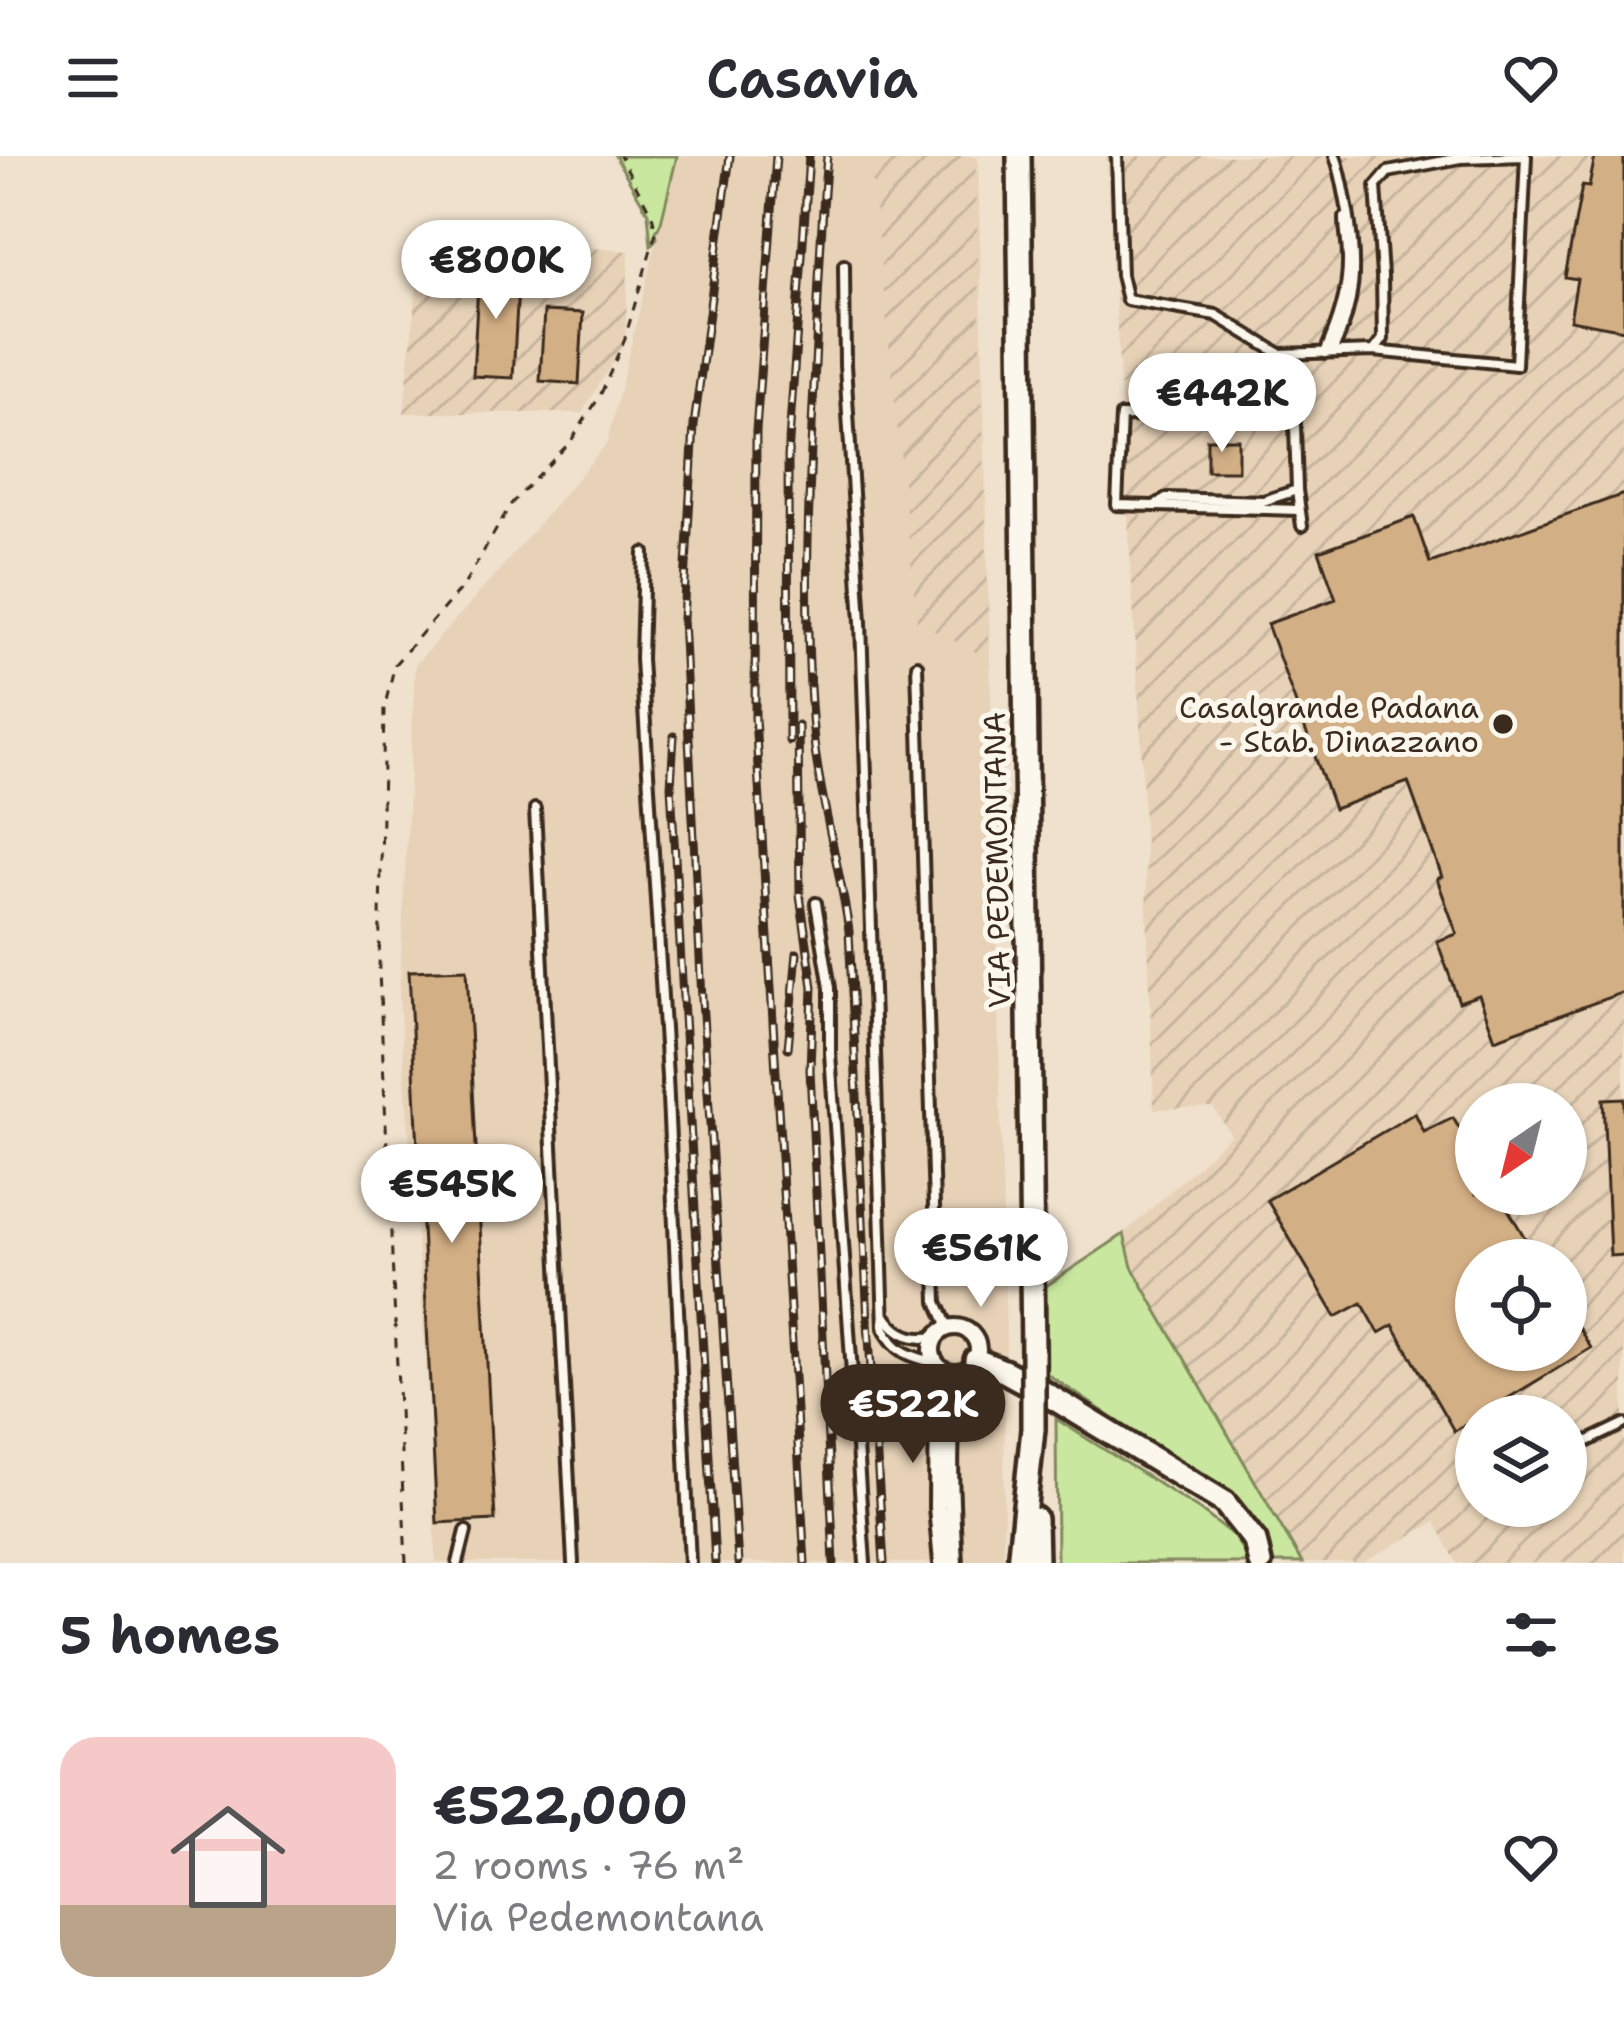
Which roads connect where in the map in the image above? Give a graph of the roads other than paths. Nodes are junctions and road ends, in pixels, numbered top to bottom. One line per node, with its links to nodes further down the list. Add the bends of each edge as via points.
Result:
1 (1019, 156): 22 (main road, VIA PEDEMONTANA, bridge)
2 (1117, 156): 7 (lane, via 1126,300 1216,315)
3 (1335, 156): 6 (lane, via 1346,199 1346,289)
4 (844, 265): 17 (lane)
5 (1373, 351): 5 (lane, via 1516,365 1526,156 1388,172 1376,186 1383,339); 6 (lane)
6 (1328, 352): 7 (lane)
7 (1280, 354): 8 (lane)
8 (1294, 417): 9 (lane); 10 (lane, via 1121,416 1118,505)
9 (1297, 490): 10 (lane, via 1263,501 1168,498); 11 (lane)
10 (1154, 506): 11 (lane)
11 (1299, 510): 12 (lane)
12 (1302, 526)
13 (644, 553): 28 (lane, via 641,659)
14 (917, 665): 18 (lane)
15 (535, 809): 27 (lane)
16 (816, 902): 29 (lane, via 830,988)
17 (884, 1313): 18 (lane, via 903,1334 924,1340); 19 (lane, via 890,1342)
18 (942, 1332): 19 (street, via 932,1351); 20 (street, via 963,1328 975,1338)
19 (937, 1365): 20 (street, via 950,1373); 30 (street)
20 (971, 1366): 31 (street, via 958,1383 952,1428); 35 (main road, via 1048,1395 1223,1502 1255,1541)
21 (1624, 1424): 23 (lane)
22 (1033, 1429): 24 (main road, VIA PEDEMONTANA); 32 (main road)
23 (1587, 1442)
24 (1034, 1463): 33 (main road, VIA PEDEMONTANA); 34 (main road)
25 (466, 1531): 26 (lane)
26 (458, 1563)
27 (573, 1563)
28 (690, 1563)
29 (865, 1563)
30 (942, 1563)
31 (954, 1563)
32 (1019, 1563)
33 (1036, 1563)
34 (1046, 1563)
35 (1260, 1563)

